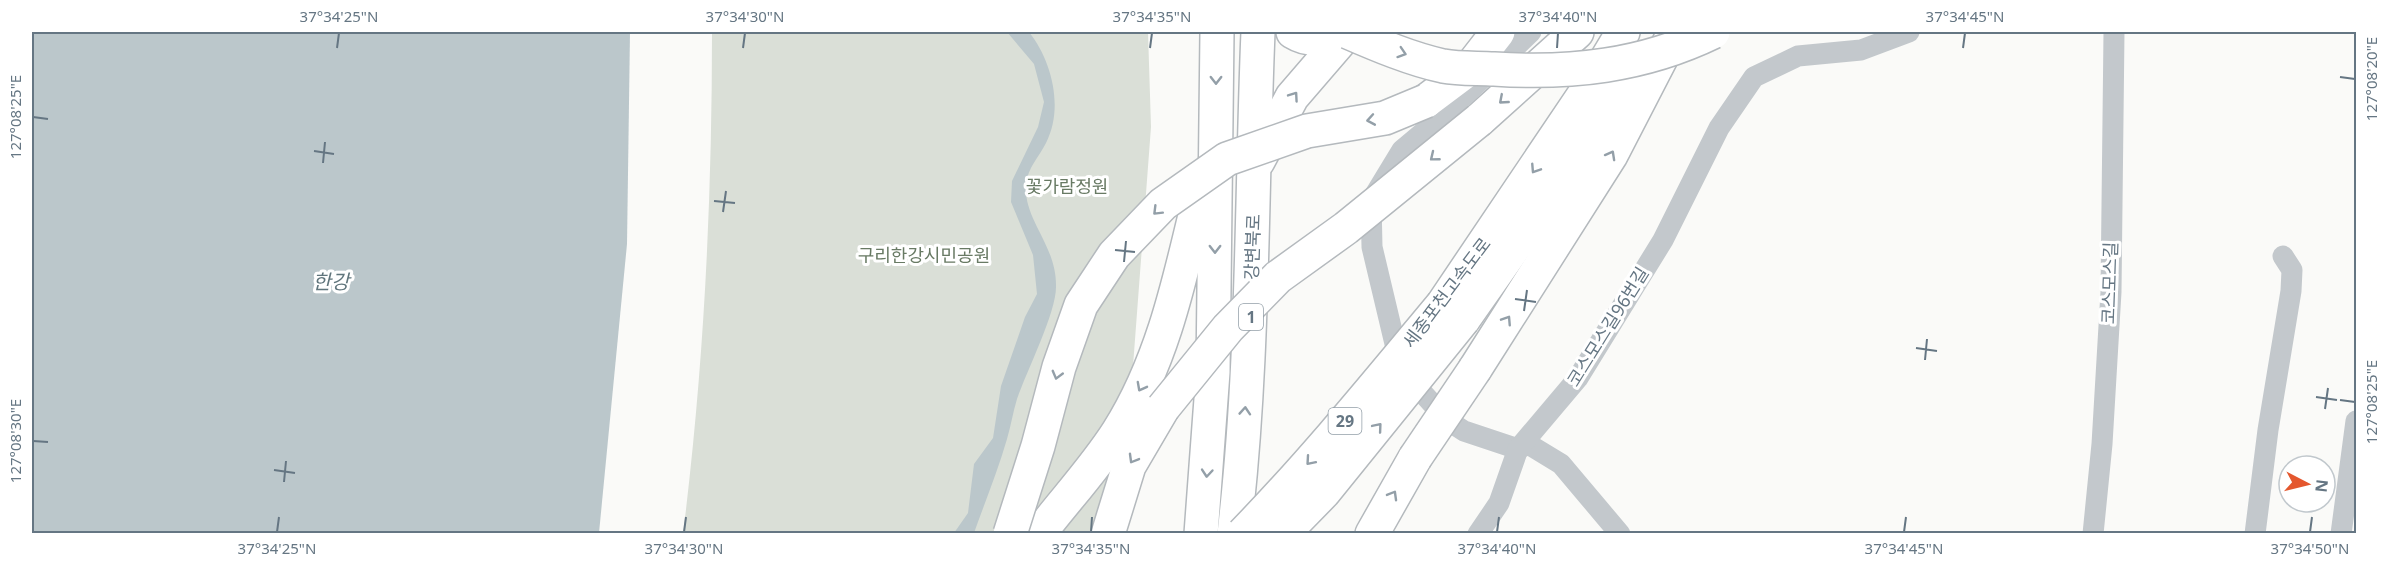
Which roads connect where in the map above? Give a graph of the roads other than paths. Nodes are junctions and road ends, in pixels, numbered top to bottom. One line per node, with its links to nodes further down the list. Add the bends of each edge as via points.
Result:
1 (1217, 32): 14 (highway, 강변북로 / 1, one-way to 14)
2 (1258, 32): 15 (highway, 강변북로 / 1)
3 (1293, 32): 4 (highway, via 1320,40)
4 (1347, 32): 11 (highway, one-way to 11, bridge, via 1444,66 1541,72 1631,62); 15 (highway, one-way to 4, via 1292,97)
5 (1498, 32): 20 (highway, one-way to 20, bridge, via 1470,68 1426,101 1385,118 1307,131 1227,159 1163,204 1114,255 1081,305)
6 (1531, 32): 19 (street, via 1402,150 1371,201 1372,247 1401,369 1447,420 1464,431)
7 (1577, 32): 22 (highway, one-way to 22, bridge, via 1479,120 1346,228 1278,277 1228,328 1163,408 1129,466)
8 (1623, 32): 17 (highway, 세종포천고속도로 / 29, one-way to 17)
9 (1655, 32): 17 (highway, 세종포천고속도로 / 29, via 1590,139)
10 (1674, 32): 27 (highway, one-way to 10, bridge, via 1415,458 1611,154)
11 (1713, 32)
12 (1909, 32): 19 (street, 코스모스길96번길, via 1861,50 1798,56 1754,78 1719,128 1662,240 1578,378)
13 (2114, 32): 30 (street, 코스모스길, via 2111,292)
14 (1216, 128): 21 (highway, one-way to 21, via 1165,334 1150,371 1118,432); 23 (highway, 강변북로 / 1, one-way to 23, via 1213,372)
15 (1256, 165): 24 (highway, 강변북로 / 1, one-way to 15, via 1244,435)
16 (2283, 256): 31 (street, via 2292,270 2291,291)
17 (1453, 312): 25 (highway, 세종포천고속도로 / 29, one-way to 25, bridge, via 1353,412); 26 (highway, 세종포천고속도로 / 29, one-way to 17, bridge, via 1331,482)
18 (2356, 421): 32 (street)
19 (1518, 449): 28 (street, via 1499,503); 29 (street, via 1528,444 1561,464)
20 (1010, 534)
21 (1039, 534)
22 (1108, 534)
23 (1201, 534)
24 (1234, 534)
25 (1243, 534)
26 (1283, 534)
27 (1372, 534)
28 (1478, 534)
29 (1620, 534)
30 (2093, 534)
31 (2255, 534)
32 (2341, 534)

